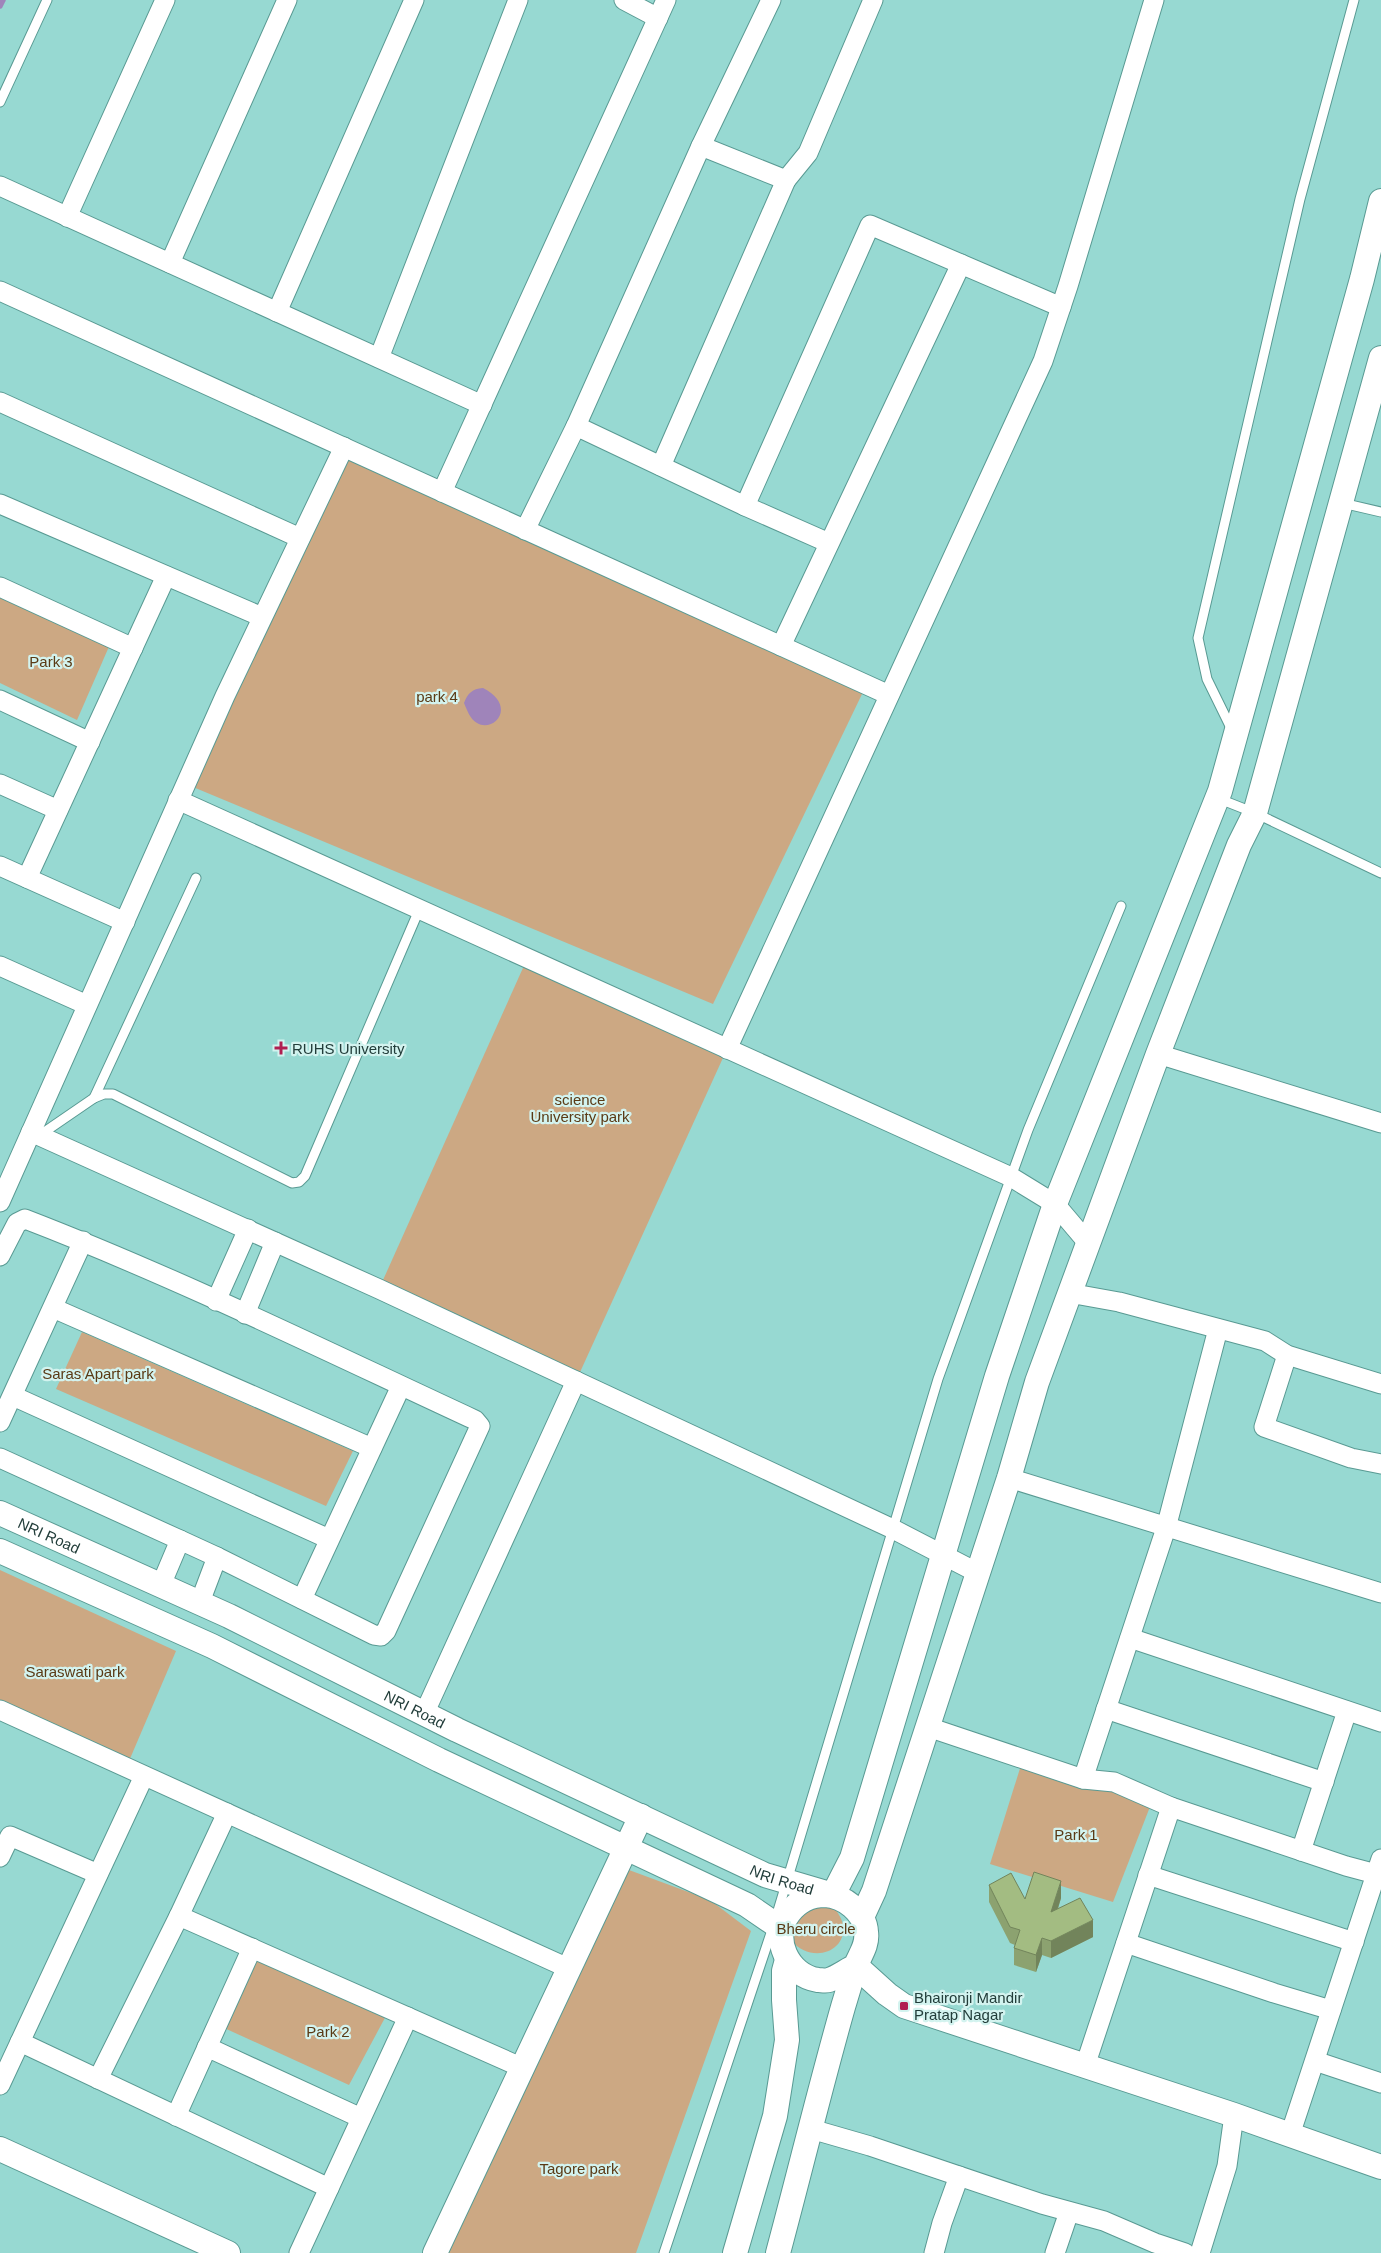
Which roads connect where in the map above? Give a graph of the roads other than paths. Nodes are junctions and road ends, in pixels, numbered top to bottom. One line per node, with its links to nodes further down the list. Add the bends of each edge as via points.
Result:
1 (47, 0): 13 (lane)
2 (165, 0): 18 (street)
3 (288, 0): 19 (street)
4 (414, 0): 23 (street)
5 (518, 0): 24 (street)
6 (624, 0): 12 (street)
7 (666, 0): 12 (street)
8 (770, 0): 14 (street)
9 (873, 0): 15 (street, via 808,153)
10 (1154, 0): 22 (street)
11 (1354, 0): 46 (lane, via 1300,199 1198,638 1207,679)
12 (658, 18): 27 (street)
13 (0, 102)
14 (700, 146): 15 (street); 28 (street)
15 (786, 180): 30 (street)
16 (0, 186): 18 (street)
17 (1381, 201): 46 (street)
18 (66, 217): 19 (street)
19 (170, 263): 23 (street)
20 (961, 264): 22 (street); 33 (street, via 870,225); 38 (street)
21 (0, 291): 29 (street)
22 (1061, 308): 44 (street, via 1043,361)
23 (277, 312): 24 (street)
24 (379, 358): 27 (street)
25 (1381, 358): 32 (street)
26 (0, 402): 37 (street)
27 (482, 405): 31 (street)
28 (576, 426): 30 (street); 36 (street)
29 (344, 447): 31 (street); 37 (street)
30 (661, 466): 33 (street)
31 (442, 492): 36 (street)
32 (1341, 502): 35 (lane); 52 (street)
33 (745, 506): 38 (street)
34 (2, 510): 39 (street)
35 (1381, 512)
36 (525, 530): 42 (street)
37 (300, 538): 41 (street)
38 (829, 543): 42 (street)
39 (166, 576): 41 (street); 43 (street)
40 (0, 587): 43 (street)
41 (262, 618): 50 (street)
42 (781, 646): 44 (street)
43 (133, 648): 47 (street)
44 (889, 695): 62 (street)
45 (0, 700): 47 (street)
46 (1235, 737): 49 (street)
47 (90, 742): 51 (street)
48 (0, 784): 51 (street)
49 (1217, 798): 52 (lane); 69 (street)
50 (178, 800): 58 (street); 59 (street)
51 (58, 810): 55 (street)
52 (1255, 813): 54 (lane); 63 (street, via 1239,845)
53 (0, 866): 55 (street)
54 (1381, 873)
55 (28, 878): 59 (street)
56 (196, 878): 64 (lane)
57 (1121, 906): 67 (lane)
58 (419, 910): 62 (street); 64 (lane, via 300,1182 292,1183 113,1094)
59 (125, 922): 61 (street)
60 (0, 966): 61 (street)
61 (87, 1005): 66 (street)
62 (727, 1049): 67 (street)
63 (1158, 1054): 65 (street); 73 (street)
64 (94, 1098): 66 (lane)
65 (1381, 1123)
66 (35, 1134): 68 (street); 70 (street)
67 (1011, 1177): 69 (street); 92 (lane, via 938,1379)
68 (0, 1202)
69 (1055, 1204): 73 (street); 96 (street, via 997,1376)
70 (248, 1229): 72 (street); 76 (street)
71 (82, 1241): 74 (street, via 25,1219 16,1223); 76 (street); 77 (street)
72 (275, 1242): 78 (street); 81 (street)
73 (1088, 1243): 75 (street)
74 (0, 1256)
75 (1069, 1294): 79 (street, via 1119,1302); 89 (street, via 1037,1382)
76 (216, 1301): 78 (street)
77 (52, 1308): 84 (street); 86 (street)
78 (245, 1314): 83 (street)
79 (1218, 1329): 80 (street, via 1265,1341); 91 (street)
80 (1287, 1355): 82 (street); 88 (street, via 1264,1427 1351,1458)
81 (576, 1382): 92 (street); 107 (street)
82 (1381, 1384)
83 (401, 1386): 86 (street); 101 (street, via 475,1420 480,1426 386,1631 381,1636 374,1635)
84 (13, 1396): 85 (street); 93 (street)
85 (0, 1422)
86 (372, 1448): 93 (street)
87 (0, 1458): 94 (street)
88 (1381, 1464)
89 (1009, 1478): 91 (street); 98 (street)
90 (0, 1513): 99 (street, NRI Road)
91 (1166, 1528): 100 (street); 103 (street)
92 (893, 1529): 96 (street); 123 (lane)
93 (329, 1539): 101 (street)
94 (180, 1540): 97 (street); 99 (street)
95 (0, 1551): 117 (street, via 212,1646 438,1760)
96 (944, 1556): 98 (street); 124 (street, via 852,1858)
97 (218, 1557): 101 (street); 102 (street)
98 (978, 1572): 109 (street)
99 (161, 1585): 102 (street, NRI Road)
100 (1381, 1593)
101 (302, 1599)
102 (200, 1602): 107 (street, NRI Road)
103 (1130, 1638): 104 (street); 106 (street)
104 (1106, 1709): 111 (street); 112 (street)
105 (0, 1710): 110 (street)
106 (1347, 1711): 108 (street); 112 (street)
107 (424, 1714): 115 (street, NRI Road)
108 (1381, 1722)
109 (928, 1727): 111 (street); 126 (street, via 874,1891)
110 (144, 1776): 114 (street); 121 (street)
111 (1083, 1779): 113 (street, via 1114,1782)
112 (1324, 1782): 118 (street)
113 (1171, 1807): 118 (street); 122 (street)
114 (227, 1813): 125 (street); 133 (street)
115 (641, 1816): 117 (street); 123 (street, NRI Road, via 765,1875)
116 (5, 1834): 119 (street); 121 (street)
117 (627, 1848): 127 (street, via 747,1905); 133 (street)
118 (1301, 1851): 120 (street)
119 (0, 1857)
120 (1378, 1866): 128 (street)
121 (98, 1874): 138 (street)
122 (1148, 1875): 128 (street); 129 (street)
123 (785, 1880): 124 (street, NRI Road); 127 (lane)
124 (834, 1895): 126 (street, via 857,1909); 127 (street, via 816,1895 800,1901)
125 (180, 1916): 130 (street); 143 (street)
126 (862, 1917): 132 (street, via 867,1941)
127 (778, 1927): 131 (street); 159 (lane)
128 (1354, 1942): 136 (street)
129 (1126, 1943): 136 (street); 141 (street)
130 (252, 1948): 137 (street); 139 (street)
131 (787, 1960): 132 (street, via 798,1972 812,1979 828,1981); 160 (street, via 784,1990 787,2040 775,2116)
132 (856, 1966): 134 (street); 135 (street)
133 (570, 1969): 142 (street)
134 (904, 2006): 135 (street, via 859,1997); 141 (street)
135 (843, 2007): 149 (street)
136 (1332, 2010): 140 (street)
137 (408, 2017): 142 (street); 148 (street)
138 (20, 2042): 143 (street); 145 (street)
139 (207, 2047): 147 (street); 148 (street)
140 (1315, 2061): 144 (street); 150 (street)
141 (1085, 2066): 146 (street)
142 (523, 2068): 158 (street)
143 (98, 2079): 147 (street)
144 (1381, 2083)
145 (0, 2085)
146 (1234, 2115): 150 (street); 165 (street, via 1227,2166)
147 (176, 2116): 154 (street)
148 (361, 2118): 154 (street)
149 (811, 2129): 153 (street); 161 (street)
150 (1290, 2136): 152 (street)
151 (0, 2150): 156 (street)
152 (1381, 2167)
153 (958, 2176): 155 (street); 162 (street)
154 (329, 2188): 157 (street)
155 (1069, 2212): 163 (street); 164 (street, via 1104,2221)
156 (228, 2253)
157 (299, 2253)
158 (435, 2253)
159 (664, 2253)
160 (735, 2253)
161 (778, 2253)
162 (934, 2253)
163 (1055, 2253)
164 (1185, 2253)
165 (1200, 2253)

